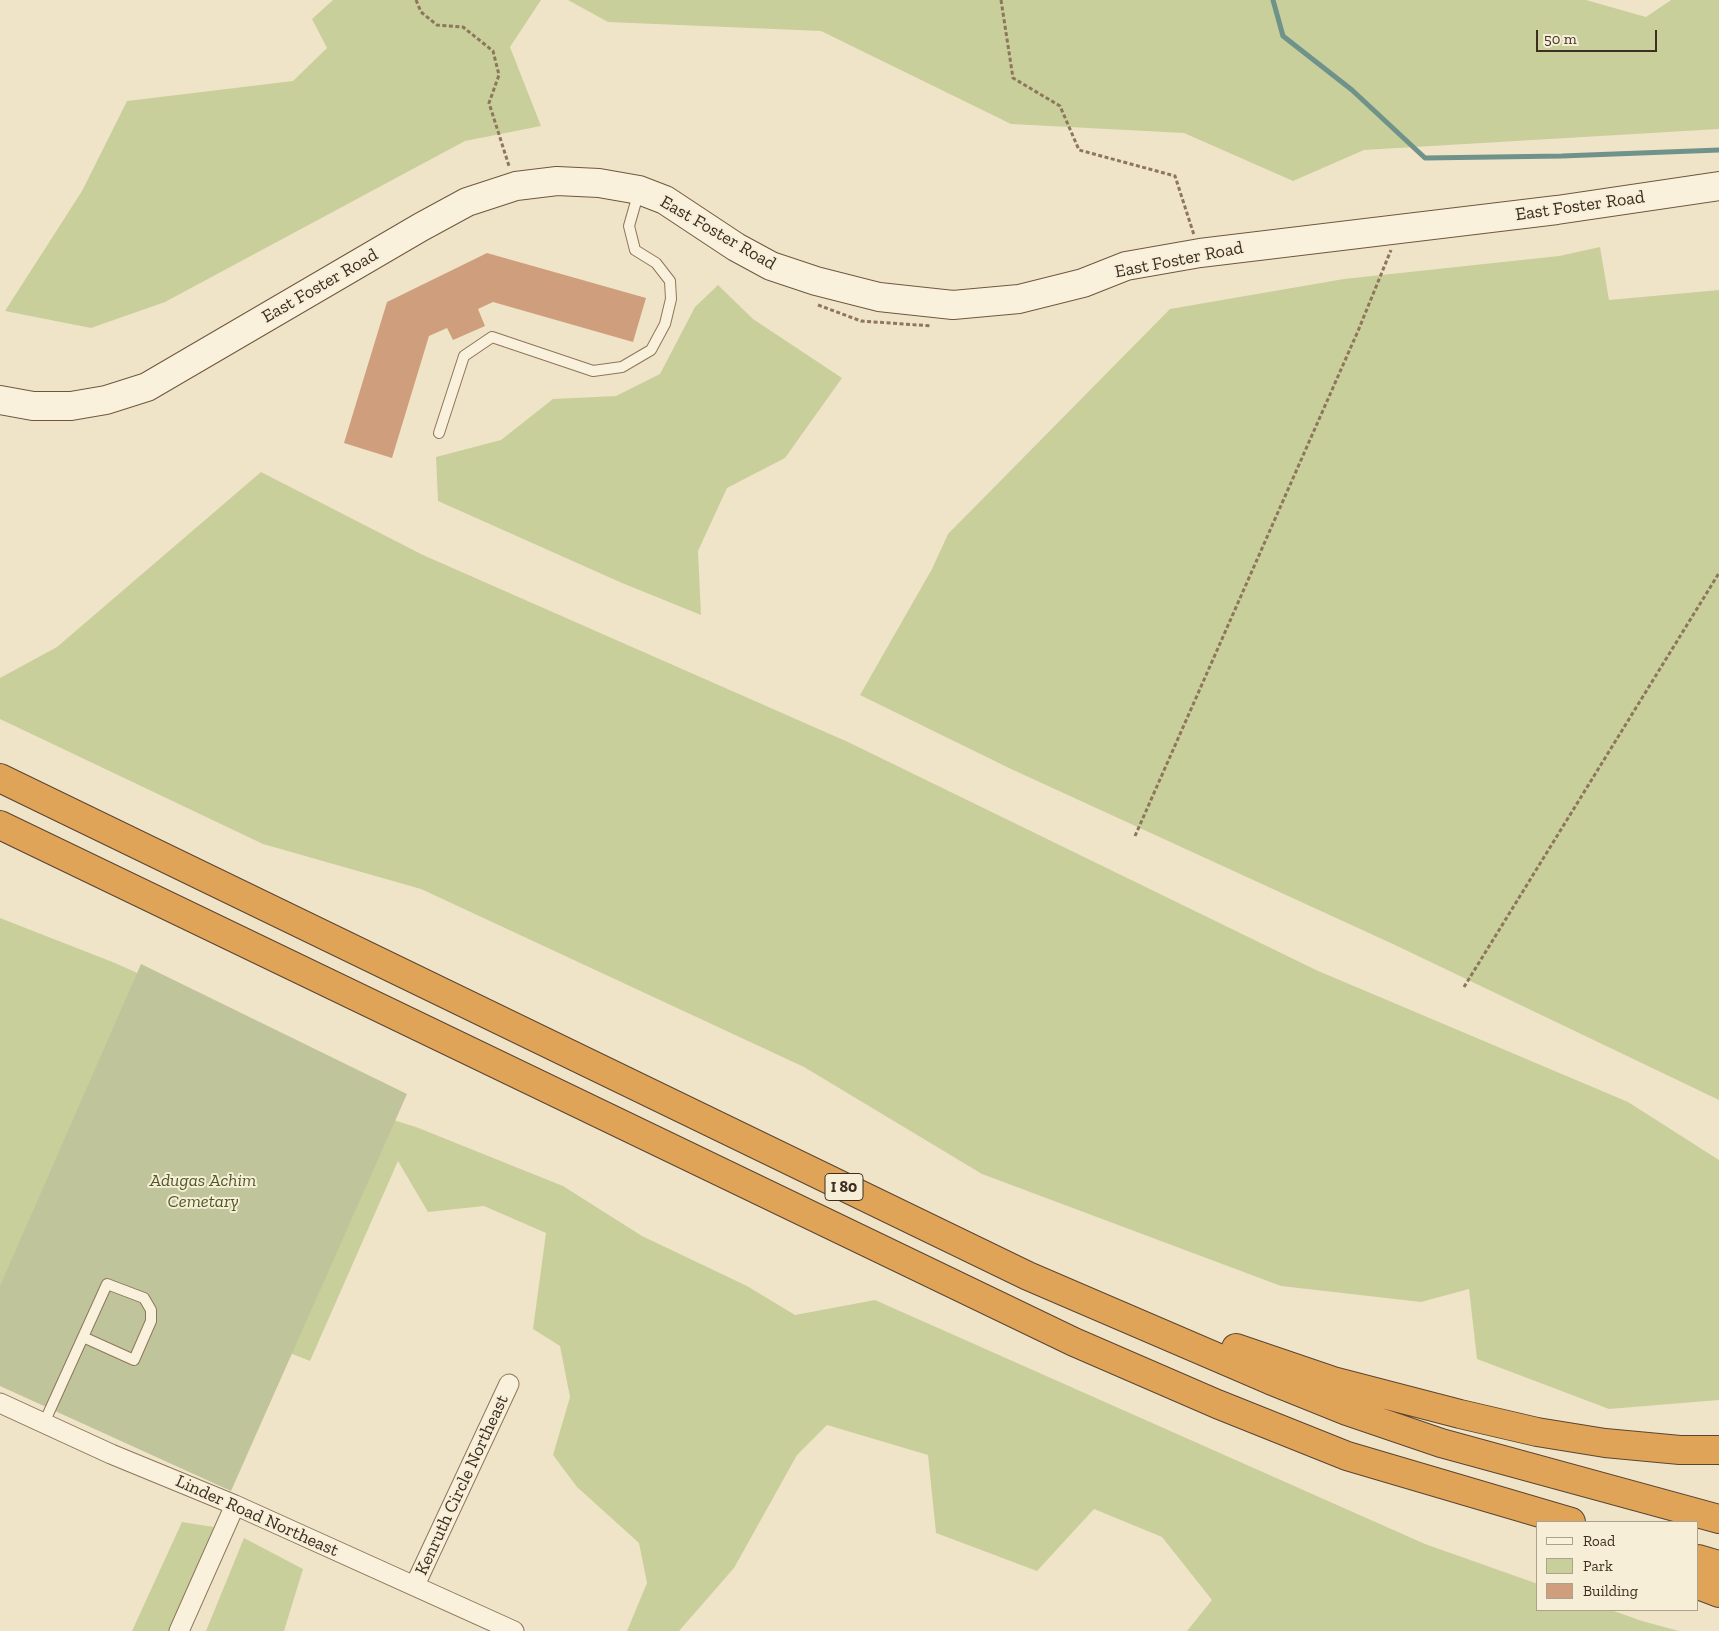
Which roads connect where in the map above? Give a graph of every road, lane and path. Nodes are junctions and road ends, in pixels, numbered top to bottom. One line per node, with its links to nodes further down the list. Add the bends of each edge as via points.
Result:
1 (416, 0): 3 (path, via 421,12 437,25 463,27 493,50 499,75 488,103)
2 (1001, 0): 7 (path, via 1013,78 1060,106 1079,150 1175,176)
3 (516, 186): 5 (street, East Foster Road, via 557,181 599,183); 8 (street, East Foster Road, via 468,202 422,227 147,387 106,400 71,406 33,406)
4 (1719, 186): 6 (street, East Foster Road)
5 (639, 190): 7 (street, East Foster Road, via 664,200 771,266 879,297 953,305 1019,298 1083,283 1126,266); 9 (lane, via 629,226 635,250 656,263 670,281 671,299 665,324 651,350 622,367 593,371 492,337 464,356)
6 (1399, 229): 7 (street, East Foster Road); 13 (path, via 1358,331)
7 (1200, 253)
8 (0, 400)
9 (439, 433)
10 (1719, 573): 14 (path)
11 (0, 778): 15 (highway, I 80)
12 (0, 825): 21 (highway, I 80, via 1074,1342)
13 (1135, 836)
14 (1464, 987)
15 (1028, 1276): 20 (highway, via 1333,1381 1460,1414 1537,1432 1605,1443); 23 (highway, I 80, via 1347,1410 1441,1443)
16 (83, 1338): 16 (lane, via 107,1284 144,1298 151,1310 151,1321 134,1360); 19 (lane)
17 (508, 1384): 28 (street, Kenruth Circle Northeast)
18 (0, 1403): 19 (street, Linder Road Northeast)
19 (44, 1423): 22 (street, Linder Road Northeast)
20 (1719, 1450)
21 (1347, 1456): 24 (highway, I 80); 25 (highway)
22 (235, 1506): 28 (street, Linder Road Northeast); 31 (street)
23 (1719, 1519)
24 (1569, 1521)
25 (1536, 1525)
26 (1699, 1559): 27 (highway)
27 (1719, 1565)
28 (415, 1586): 32 (street, Linder Road Northeast)
29 (1699, 1586): 30 (highway)
30 (1719, 1593)
31 (179, 1631)
32 (514, 1631)

